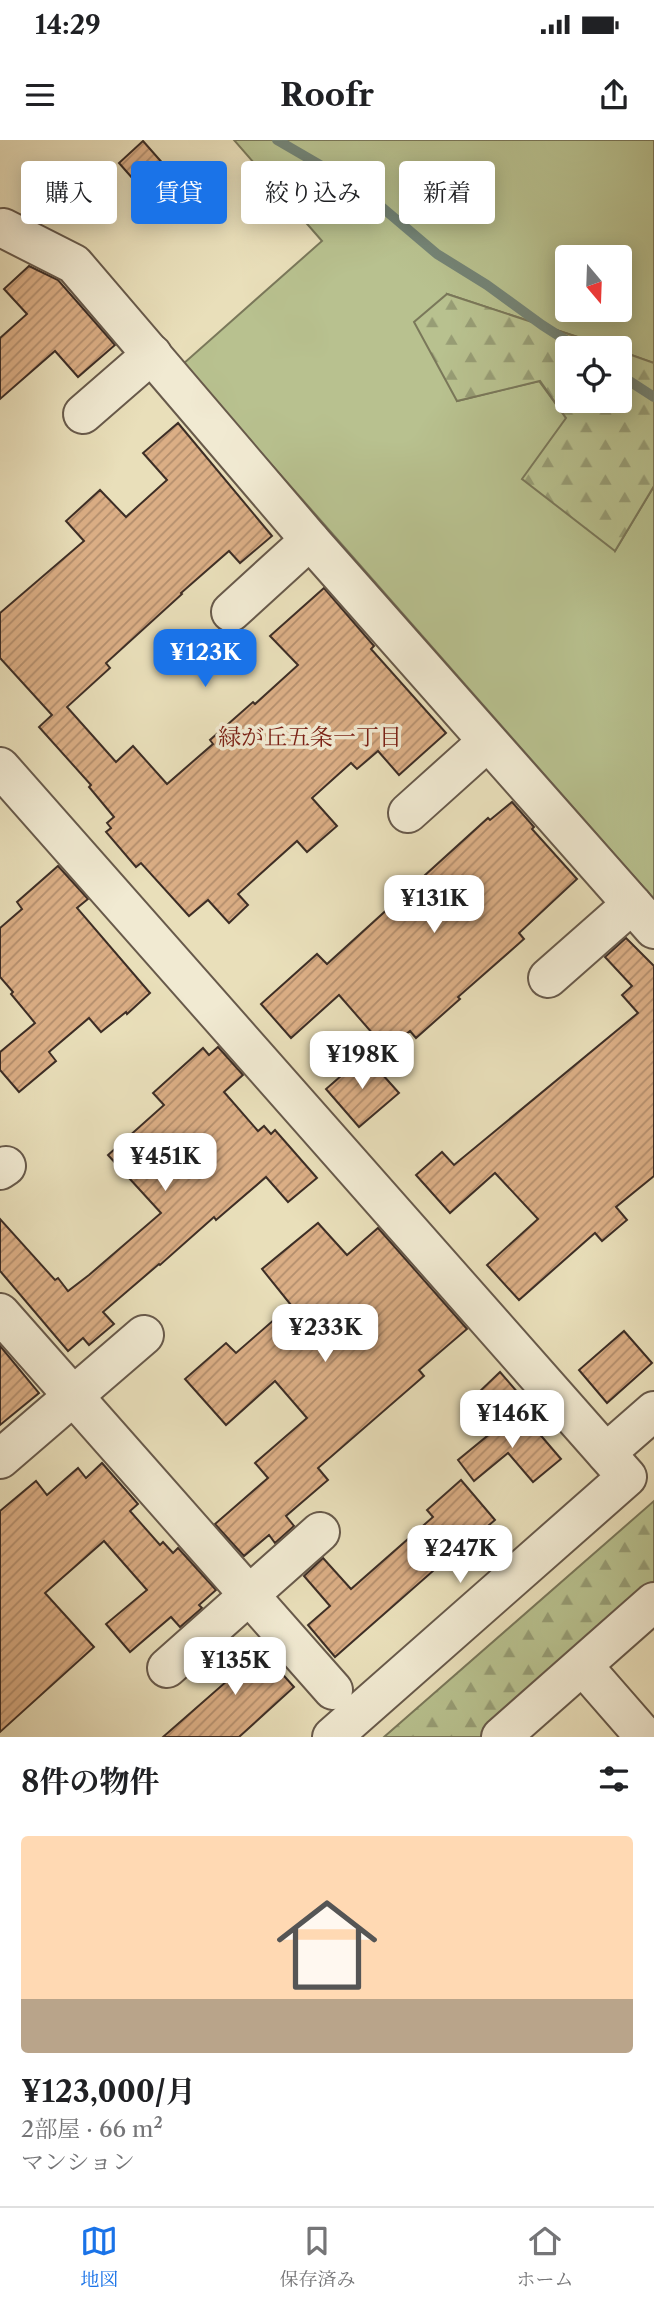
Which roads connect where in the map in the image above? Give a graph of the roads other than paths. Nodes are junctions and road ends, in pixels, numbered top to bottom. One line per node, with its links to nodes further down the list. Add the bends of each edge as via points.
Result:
1 (3, 228): 2 (street, via 74,264)
2 (152, 354): 3 (street); 4 (street)
3 (83, 414)
4 (310, 540): 5 (street); 6 (street)
5 (230, 612)
6 (487, 742): 8 (street); 9 (street)
7 (0, 767): 15 (street)
8 (408, 813)
9 (643, 916): 10 (street)
10 (548, 978)
11 (0, 1312): 13 (street)
12 (145, 1335): 13 (street)
13 (73, 1396): 16 (street); 18 (street)
14 (654, 1411): 15 (street)
15 (606, 1453): 23 (street, via 627,1477)
16 (0, 1460)
17 (320, 1532): 18 (street)
18 (249, 1595): 21 (street); 22 (street)
19 (654, 1602): 20 (street)
20 (583, 1666): 24 (street); 25 (street)
21 (167, 1668)
22 (333, 1690)
23 (332, 1737)
24 (501, 1737)
25 (645, 1737)

